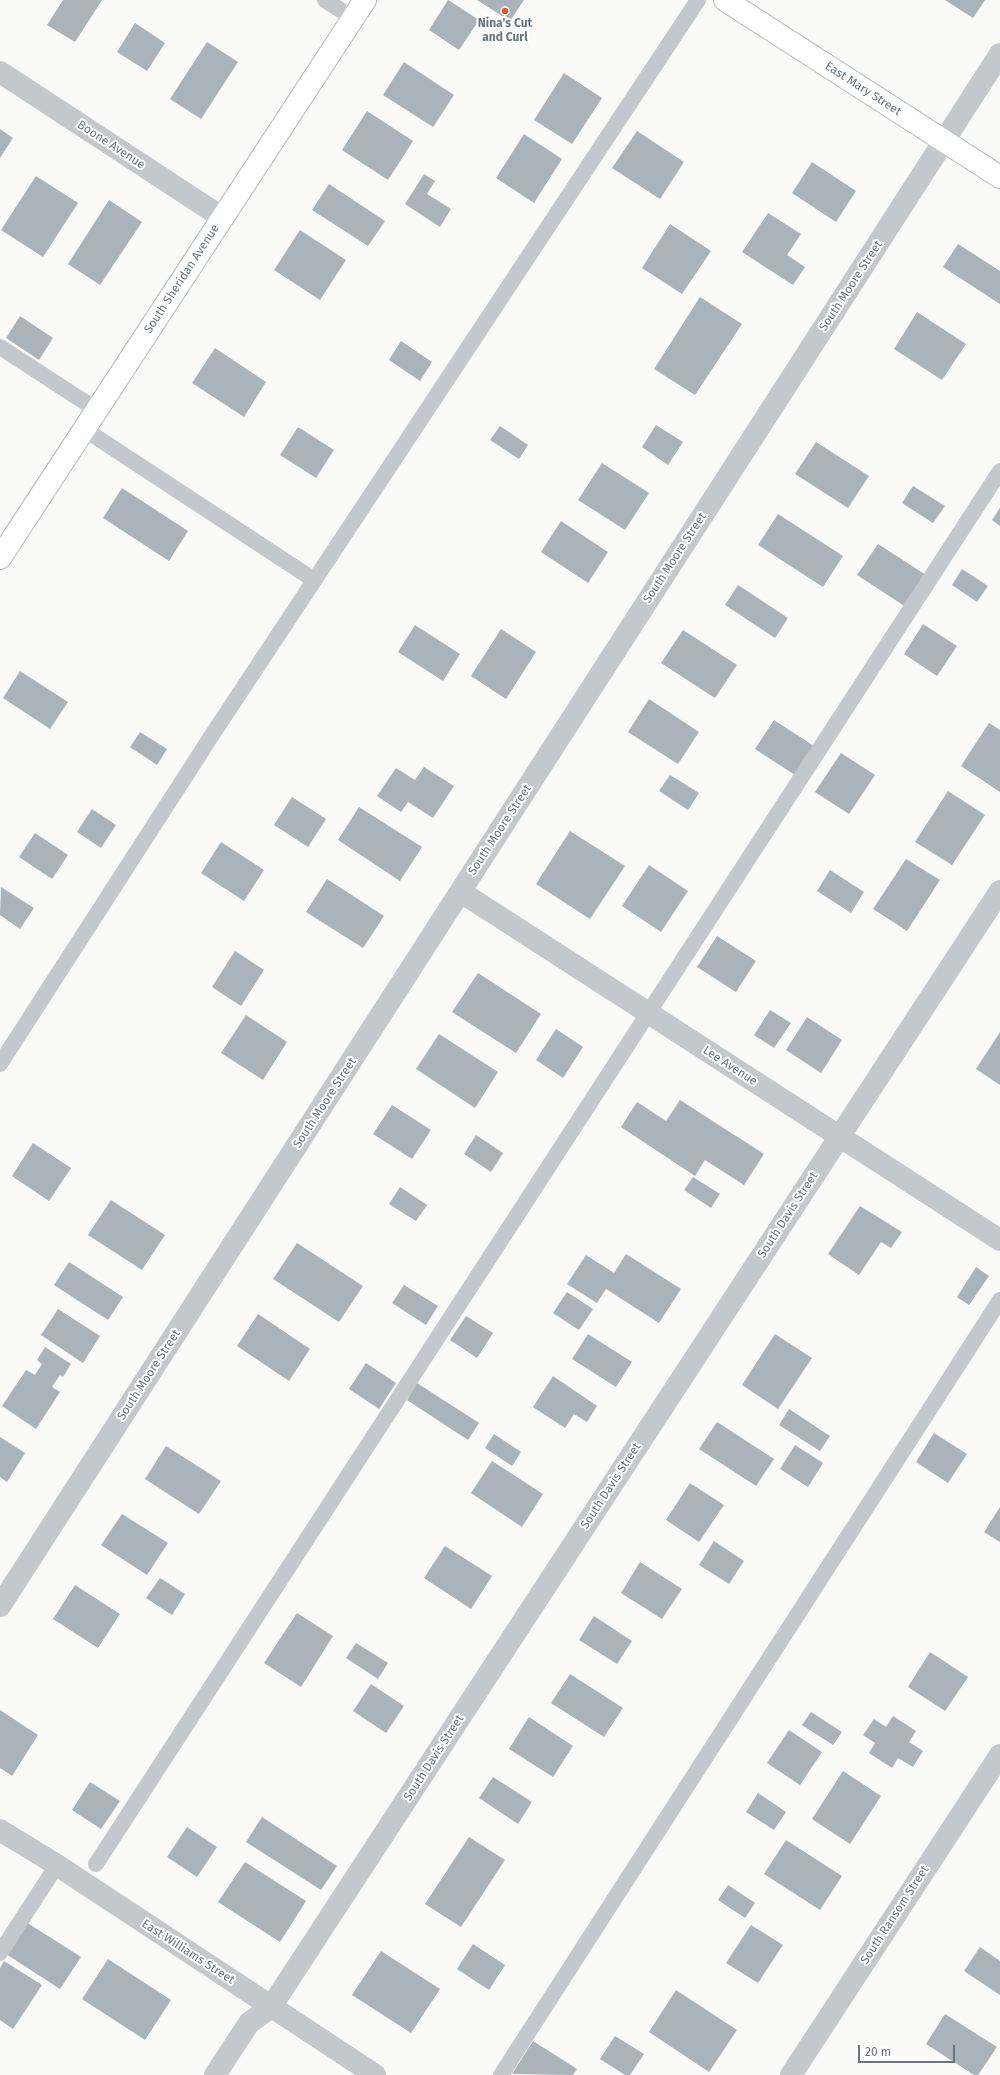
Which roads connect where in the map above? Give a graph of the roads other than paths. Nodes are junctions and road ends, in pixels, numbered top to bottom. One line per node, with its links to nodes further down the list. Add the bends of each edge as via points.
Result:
1 (324, 0): 5 (lane)
2 (365, 0): 5 (street, South Sheridan Avenue)
3 (698, 0): 16 (lane)
4 (725, 0): 8 (street, East Mary Street)
5 (353, 18): 10 (street, South Sheridan Avenue)
6 (1000, 54): 8 (street, South Moore Street)
7 (0, 72): 10 (street, Boone Avenue)
8 (944, 141): 9 (street, East Mary Street); 18 (street, South Moore Street)
9 (1000, 177)
10 (223, 218): 12 (street, South Sheridan Avenue)
11 (0, 347): 12 (lane)
12 (97, 410): 13 (street, South Sheridan Avenue)
13 (84, 430): 15 (street, South Sheridan Avenue); 16 (lane)
14 (1000, 471): 19 (lane)
15 (0, 558)
16 (314, 580): 20 (lane)
17 (1000, 891): 21 (street, South Davis Street)
18 (460, 892): 19 (street, Lee Avenue); 24 (street, South Moore Street)
19 (647, 1013): 21 (street, Lee Avenue); 27 (lane)
20 (0, 1064)
21 (839, 1137): 22 (street, Lee Avenue); 30 (street, South Davis Street)
22 (1000, 1240)
23 (1000, 1300): 33 (lane)
24 (0, 1606)
25 (1000, 1755): 34 (street, South Ransom Street)
26 (0, 1830): 28 (street, East Williams Street)
27 (96, 1864)
28 (57, 1865): 29 (lane); 30 (street, East Williams Street)
29 (0, 1953)
30 (272, 2007): 31 (street, South Davis Street, via 249,2023); 32 (street, East Williams Street)
31 (215, 2075)
32 (375, 2075)
33 (501, 2075)
34 (791, 2075)

